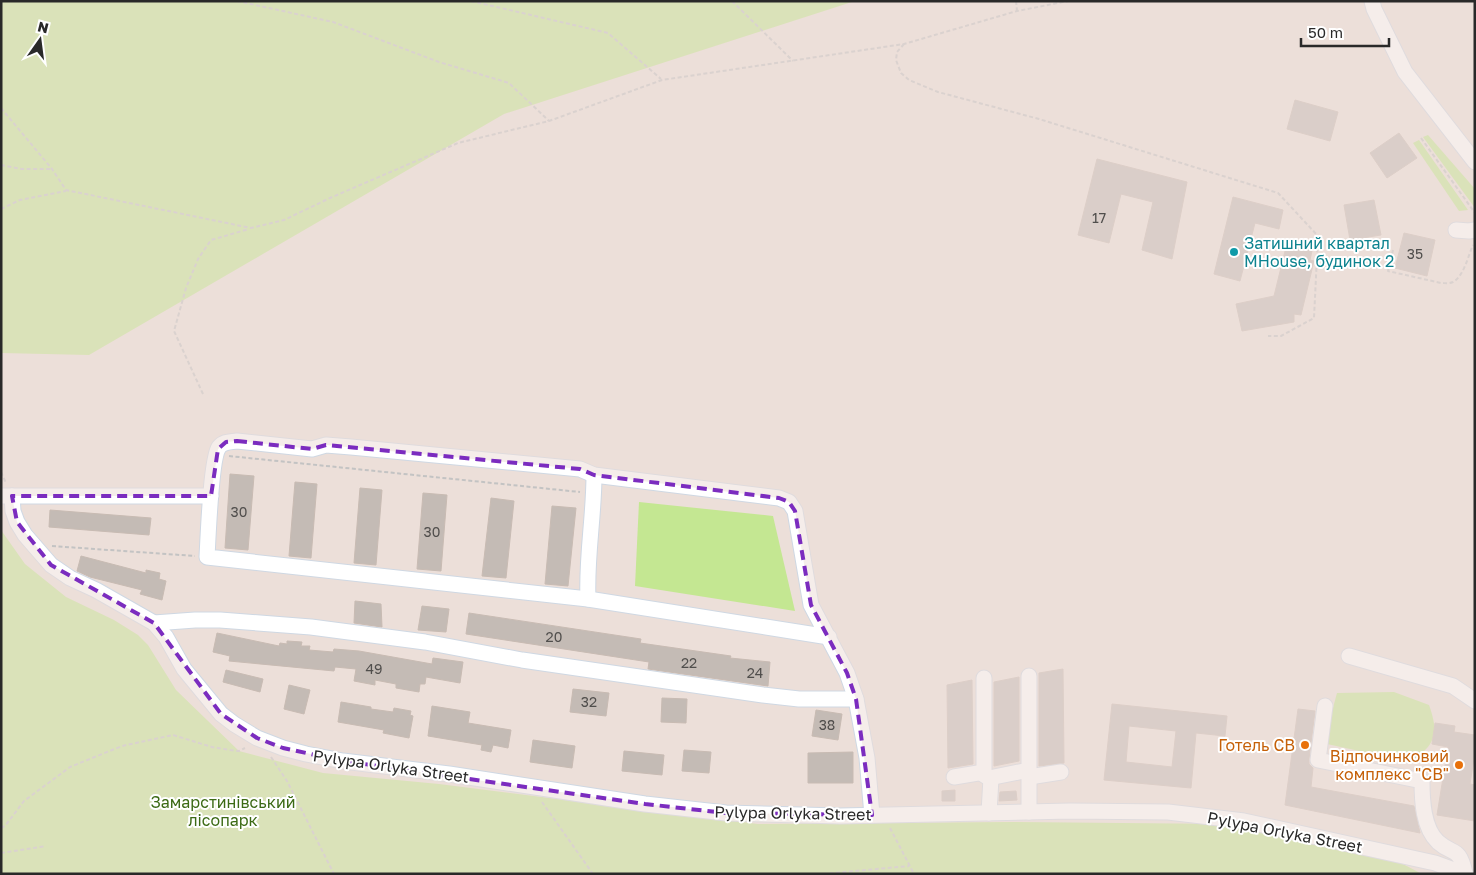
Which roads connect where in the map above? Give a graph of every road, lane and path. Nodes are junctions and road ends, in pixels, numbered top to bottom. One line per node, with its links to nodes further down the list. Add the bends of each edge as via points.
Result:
1 (237, 1): 12 (path, via 333,22 440,62 509,83)
2 (471, 1): 10 (path, via 608,33)
3 (732, 1): 9 (path)
4 (1016, 1): 7 (path)
5 (1372, 1): 14 (street, via 1405,72)
6 (1066, 2): 7 (path)
7 (1017, 11): 8 (path)
8 (904, 44): 9 (path); 25 (path, via 897,52 896,60 901,72 910,80 938,92 1039,119 1278,193 1318,236 1314,318 1281,336)
9 (794, 61): 10 (path)
10 (662, 80): 12 (path)
11 (1, 108): 16 (path)
12 (548, 121): 20 (path, via 458,143 284,220)
13 (1421, 138): 19 (path)
14 (1475, 162)
15 (1, 165): 16 (path)
16 (52, 169): 17 (path)
17 (66, 190): 18 (path, via 20,200); 20 (path)
18 (1, 209)
19 (1475, 213)
20 (251, 228): 26 (path, via 211,240 198,259 186,288 174,331)
21 (1456, 230): 22 (street)
22 (1475, 230)
23 (1474, 241): 24 (path, via 1458,276 1454,282 1448,283 1388,271)
24 (1393, 250)
25 (1268, 336)
26 (203, 394)
27 (225, 456): 29 (path)
28 (594, 475): 31 (street, via 580,470 352,447 326,445 312,449 237,441 224,443 218,449 211,470); 34 (street); 36 (street, via 789,502 795,511 811,605)
29 (582, 492)
30 (7, 496): 31 (street); 32 (street, Pylypa Orlyka Street, via 17,522)
31 (211, 496): 33 (street)
32 (33, 545): 33 (path); 35 (street, Pylypa Orlyka Street, via 51,565 70,578)
33 (207, 557): 34 (street)
34 (588, 599): 36 (street)
35 (154, 624): 40 (street, via 220,620 311,627 754,694 799,699); 43 (street, Pylypa Orlyka Street, via 166,637 184,669 221,714)
36 (829, 637): 40 (street, via 848,672)
37 (1349, 656): 41 (street, via 1452,686)
38 (1029, 676): 45 (street)
39 (984, 678): 46 (street)
40 (856, 699): 51 (street)
41 (1475, 701)
42 (1325, 706): 60 (street, via 1318,760 1422,781 1422,800 1428,826 1438,841 1456,852 1462,860)
43 (257, 738): 48 (street, Pylypa Orlyka Street, via 325,758); 52 (path, via 239,751 173,736 122,746 70,768 24,801); 56 (path, via 286,781)
44 (1061, 772): 45 (street)
45 (1029, 774): 46 (street); 49 (street)
46 (988, 775): 47 (street); 50 (street)
47 (954, 777)
48 (532, 787): 51 (street, Pylypa Orlyka Street, via 726,813); 57 (path)
49 (1029, 812): 50 (street, Pylypa Orlyka Street); 60 (street, Pylypa Orlyka Street, via 1168,812 1244,820 1435,863)
50 (989, 813): 51 (street, Pylypa Orlyka Street)
51 (878, 815): 55 (path)
52 (1, 828)
53 (46, 846): 54 (path)
54 (1, 853)
55 (909, 866): 58 (path); 59 (path)
56 (334, 874)
57 (592, 874)
58 (823, 874)
59 (914, 874)
60 (1465, 874)

